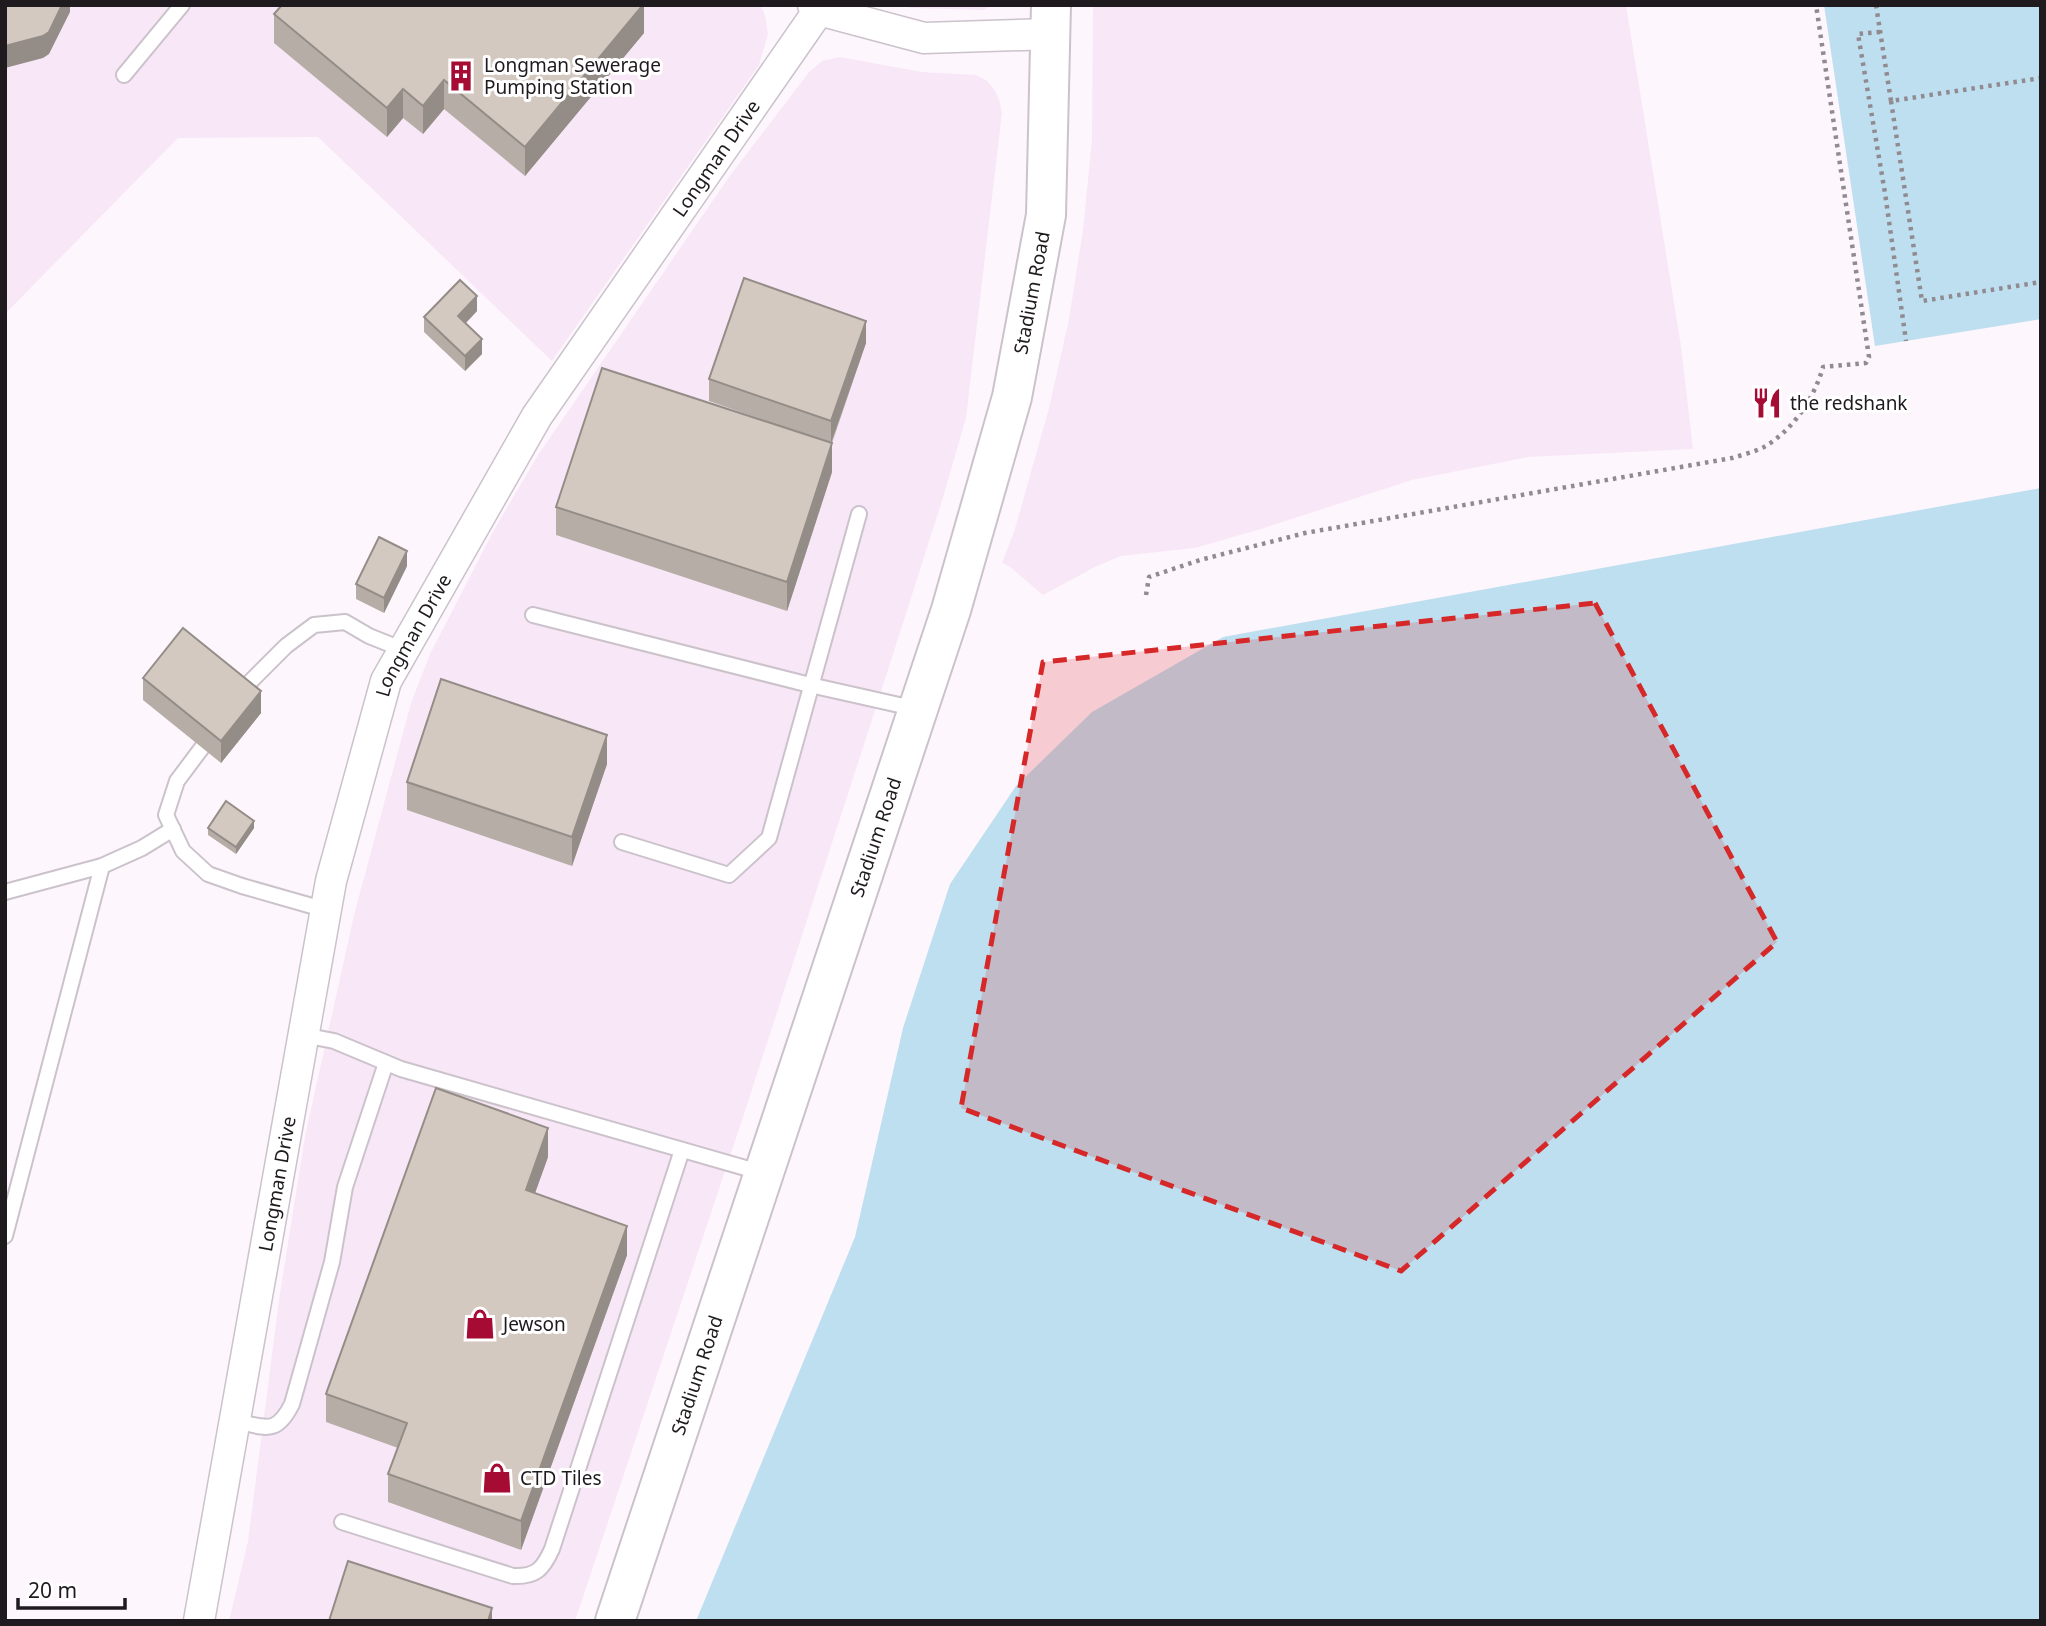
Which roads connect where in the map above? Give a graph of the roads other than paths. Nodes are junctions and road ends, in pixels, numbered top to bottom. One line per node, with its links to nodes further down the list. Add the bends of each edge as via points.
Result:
1 (182, 5): 4 (lane)
2 (816, 8): 3 (street, Longman Drive, via 924,38); 7 (street, Longman Drive, via 537,416)
3 (1051, 20): 10 (street, Stadium Road, via 1046,215 1012,397)
4 (124, 75)
5 (859, 514): 8 (lane)
6 (533, 615): 8 (lane)
7 (404, 650): 9 (lane, via 345,622 314,625 251,681); 16 (street, Longman Drive, via 386,681)
8 (810, 685): 10 (lane); 13 (lane, via 769,838 729,875)
9 (235, 704)
10 (918, 709): 20 (street, Stadium Road)
11 (218, 726): 12 (lane, via 177,781 166,815)
12 (173, 829): 14 (lane); 16 (lane, via 183,851 208,874)
13 (622, 842)
14 (103, 866): 15 (lane); 21 (lane)
15 (5, 892)
16 (326, 910): 17 (street, Longman Drive)
17 (303, 1035): 18 (lane, via 334,1041); 22 (street, Longman Drive)
18 (386, 1063): 19 (lane); 22 (lane, via 345,1187 332,1262 292,1404 274,1426)
19 (682, 1150): 20 (lane); 23 (lane, via 552,1549 537,1572 513,1576)
20 (763, 1173): 25 (street, Stadium Road)
21 (5, 1236)
22 (235, 1421): 24 (street, Longman Drive)
23 (342, 1521)
24 (199, 1621)
25 (615, 1621)

